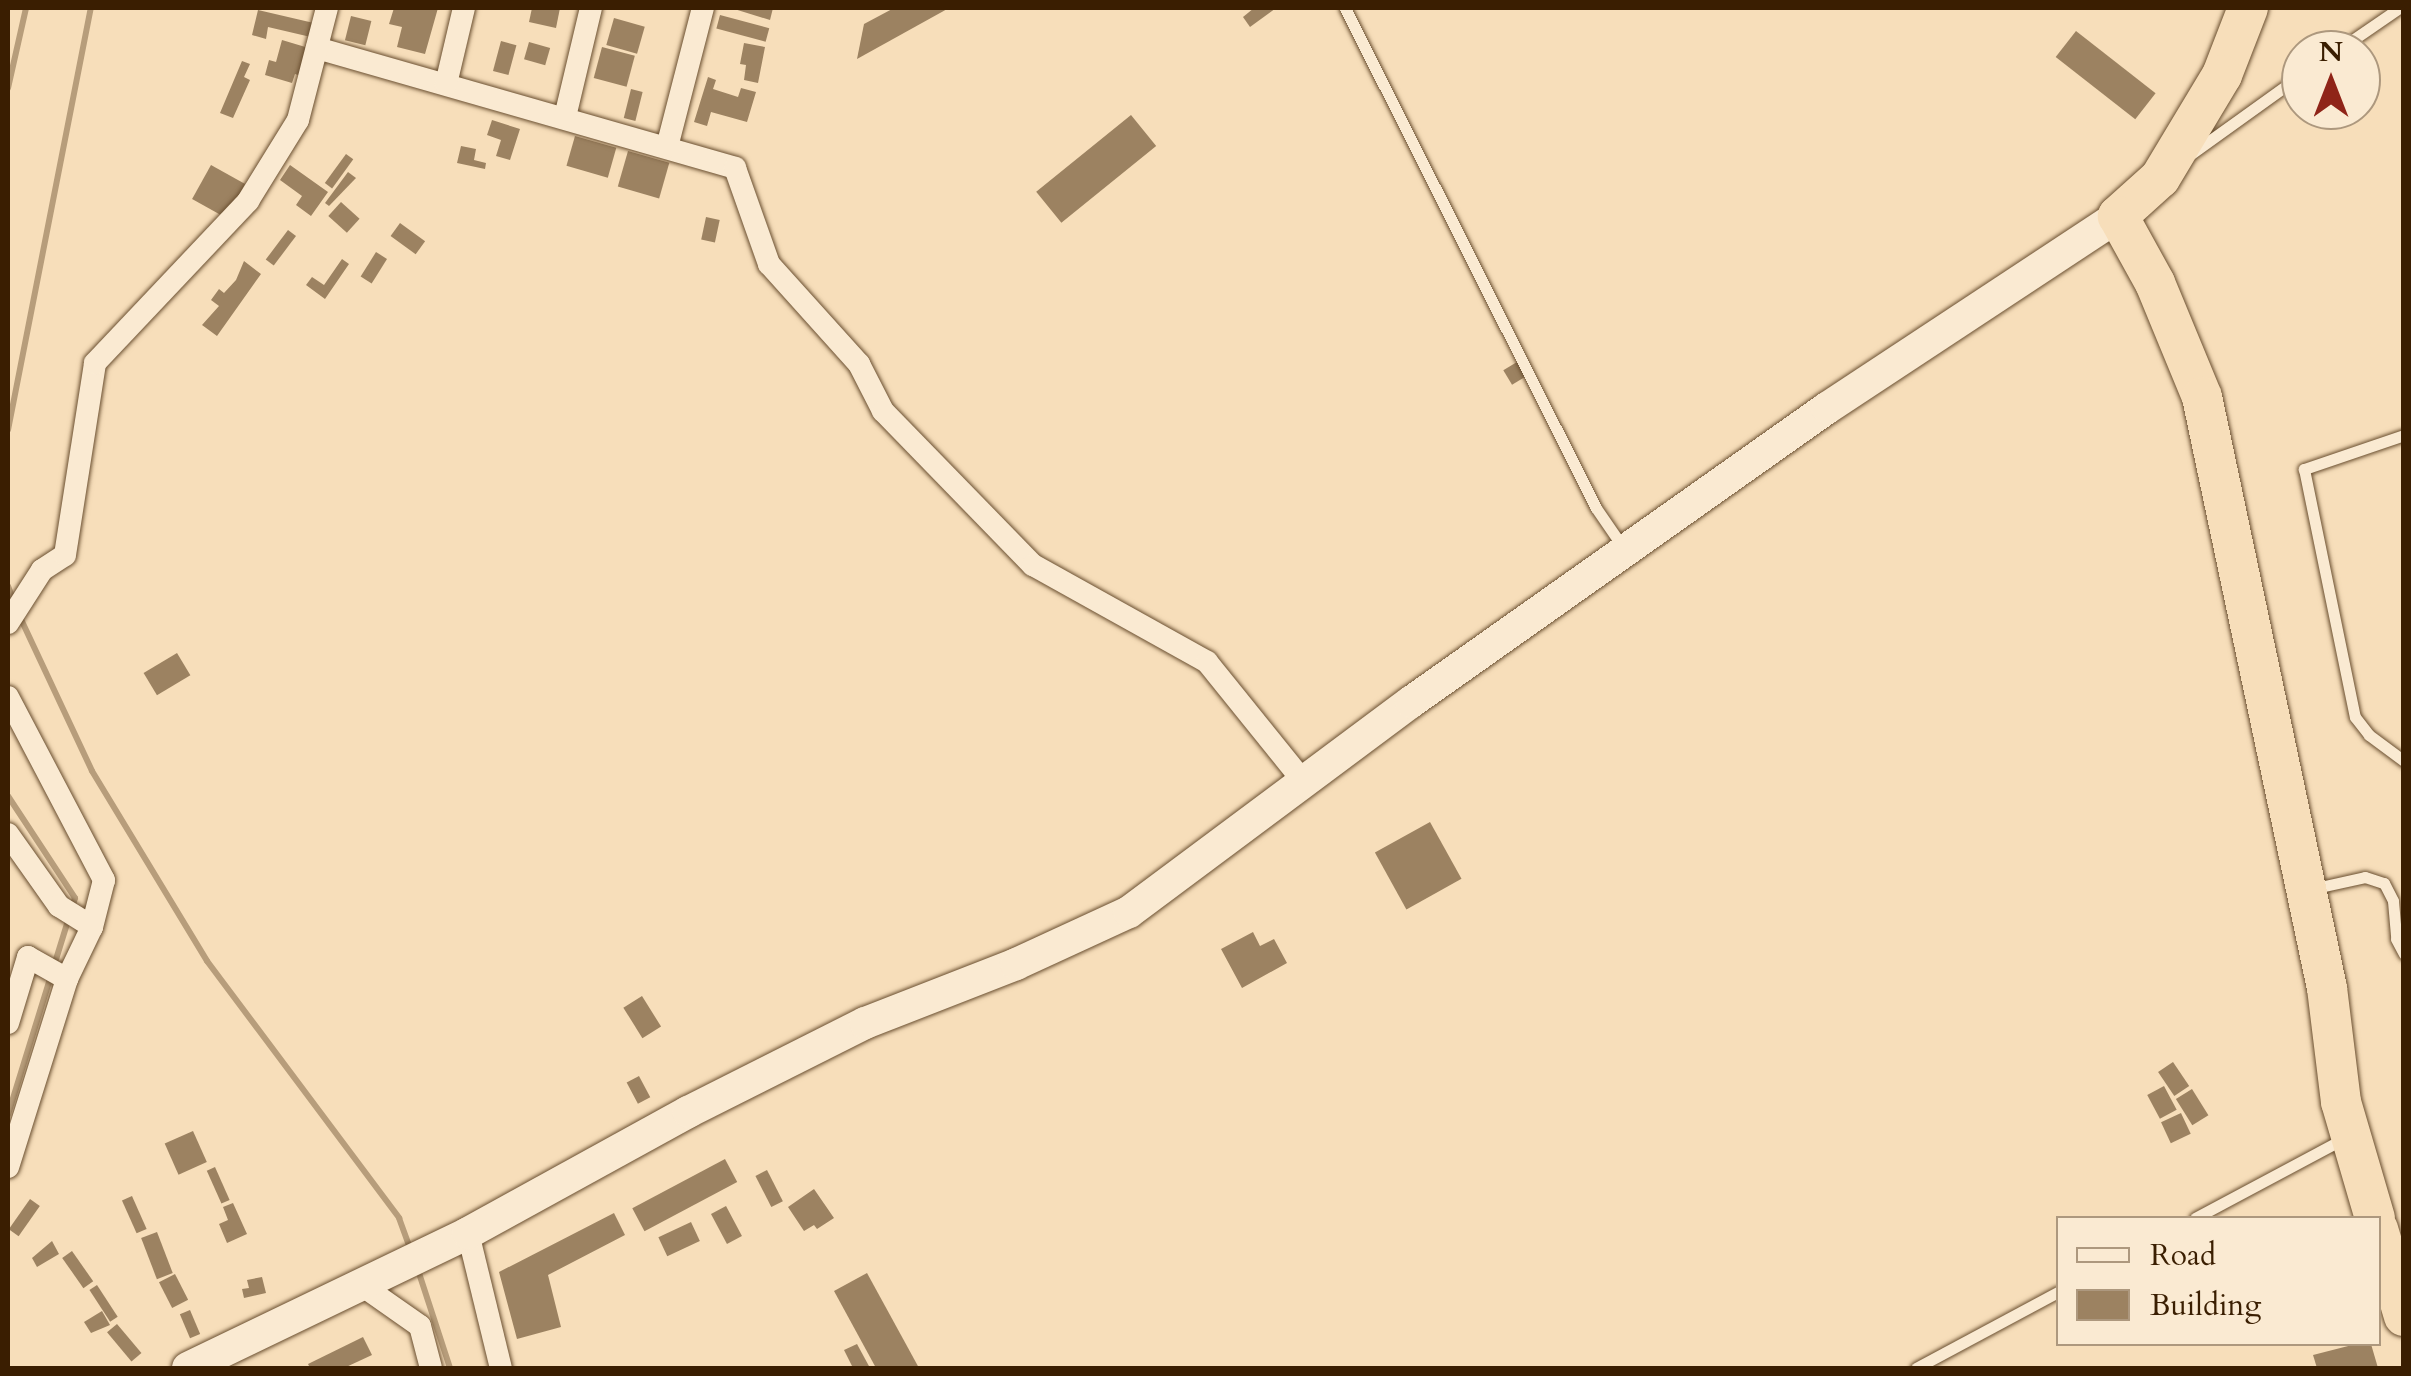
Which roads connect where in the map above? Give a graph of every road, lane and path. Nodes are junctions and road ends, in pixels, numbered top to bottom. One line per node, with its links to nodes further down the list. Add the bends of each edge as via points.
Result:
1 (328, 8): 9 (street)
2 (464, 8): 10 (street)
3 (591, 8): 12 (street)
4 (703, 8): 13 (street)
5 (1345, 8): 17 (lane, via 1596,508)
6 (2248, 8): 14 (highway, via 2222,76)
7 (2399, 8): 8 (lane)
8 (2367, 30)
9 (317, 48): 10 (street); 18 (street, via 298,120 248,200 95,363 64,555 42,570)
10 (446, 84): 12 (street)
11 (2281, 90): 14 (lane)
12 (564, 117): 13 (street)
13 (667, 147): 21 (street, via 736,168 769,264 858,364 883,412 1033,565 1207,662)
14 (2160, 178): 15 (highway)
15 (2118, 216): 17 (main road, via 1826,408); 23 (highway, via 2155,283 2202,396)
16 (2404, 434): 20 (lane, via 2304,469 2354,718)
17 (1626, 551): 21 (main road)
18 (10, 619)
19 (8, 697): 24 (street, via 104,880)
20 (2404, 761)
21 (1304, 782): 32 (main road, via 1129,912 865,1024)
22 (8, 834): 24 (street, via 60,906)
23 (2304, 890): 25 (lane, via 2374,878 2392,901); 28 (highway)
24 (92, 927): 26 (street)
25 (2404, 954)
26 (67, 978): 27 (street, via 28,957); 29 (street)
27 (8, 1023)
28 (2351, 1134): 30 (lane); 31 (highway)
29 (8, 1167)
30 (2198, 1216)
31 (2374, 1216)
32 (463, 1236): 34 (main road); 39 (street)
33 (2381, 1240): 36 (highway)
34 (370, 1278): 37 (main road); 38 (street, via 420,1326)
35 (2056, 1293): 40 (lane)
36 (2404, 1316)
37 (188, 1368)
38 (431, 1368)
39 (501, 1368)
40 (1916, 1368)

